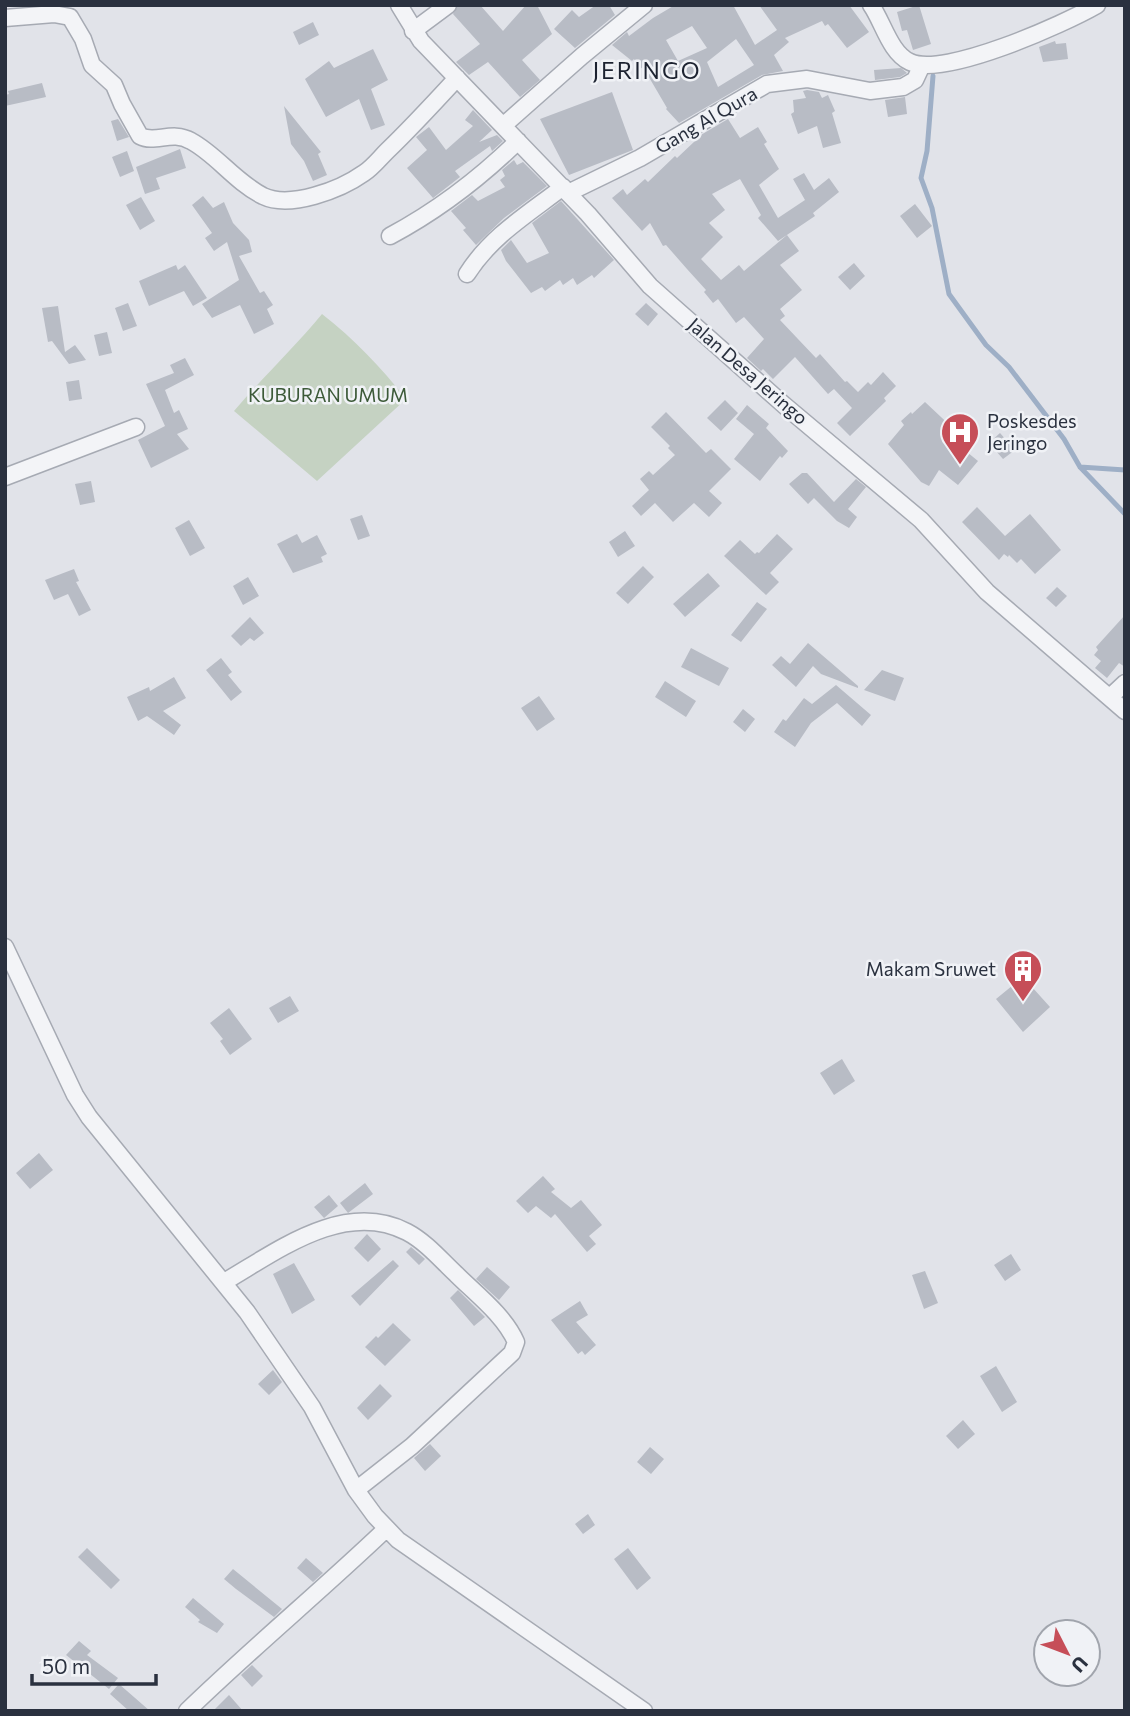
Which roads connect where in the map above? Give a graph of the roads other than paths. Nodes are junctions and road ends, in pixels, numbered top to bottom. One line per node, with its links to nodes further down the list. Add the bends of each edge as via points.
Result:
1 (398, 5): 7 (street, Jalan Desa Jeringo)
2 (448, 5): 7 (street)
3 (644, 5): 10 (street)
4 (872, 5): 8 (street, via 897,51)
5 (1097, 5): 8 (street, via 1059,25 977,56)
6 (5, 18): 9 (street, via 70,17 92,65 114,85 140,135 145,139 188,138 247,186 281,201 323,192 364,173)
7 (413, 31): 9 (street, Jalan Desa Jeringo)
8 (922, 65): 12 (street, Gang Al Qura, via 915,80 903,87 870,91 807,79 767,85 640,158)
9 (457, 78): 10 (street, Jalan Desa Jeringo)
10 (504, 125): 11 (street, Jalan Desa Jeringo)
11 (518, 141): 12 (street, Jalan Desa Jeringo); 13 (street, via 434,210)
12 (566, 190): 14 (street, Gang Al Qura, via 501,233); 18 (street, Jalan Desa Jeringo, via 650,286 921,520 987,592)
13 (390, 236)
14 (467, 274)
15 (136, 427): 16 (street)
16 (5, 477)
17 (1125, 682): 18 (street)
18 (1110, 697): 19 (street, Jalan Desa Jeringo)
19 (1125, 711)
20 (5, 947): 21 (street, via 82,1106)
21 (224, 1282): 22 (street, via 291,1375); 22 (street, via 311,1233 337,1225 378,1224 400,1229 424,1244 492,1309 513,1336 512,1353 412,1446)
22 (356, 1490): 23 (street)
23 (386, 1529): 24 (street); 25 (street)
24 (187, 1711)
25 (644, 1711)

